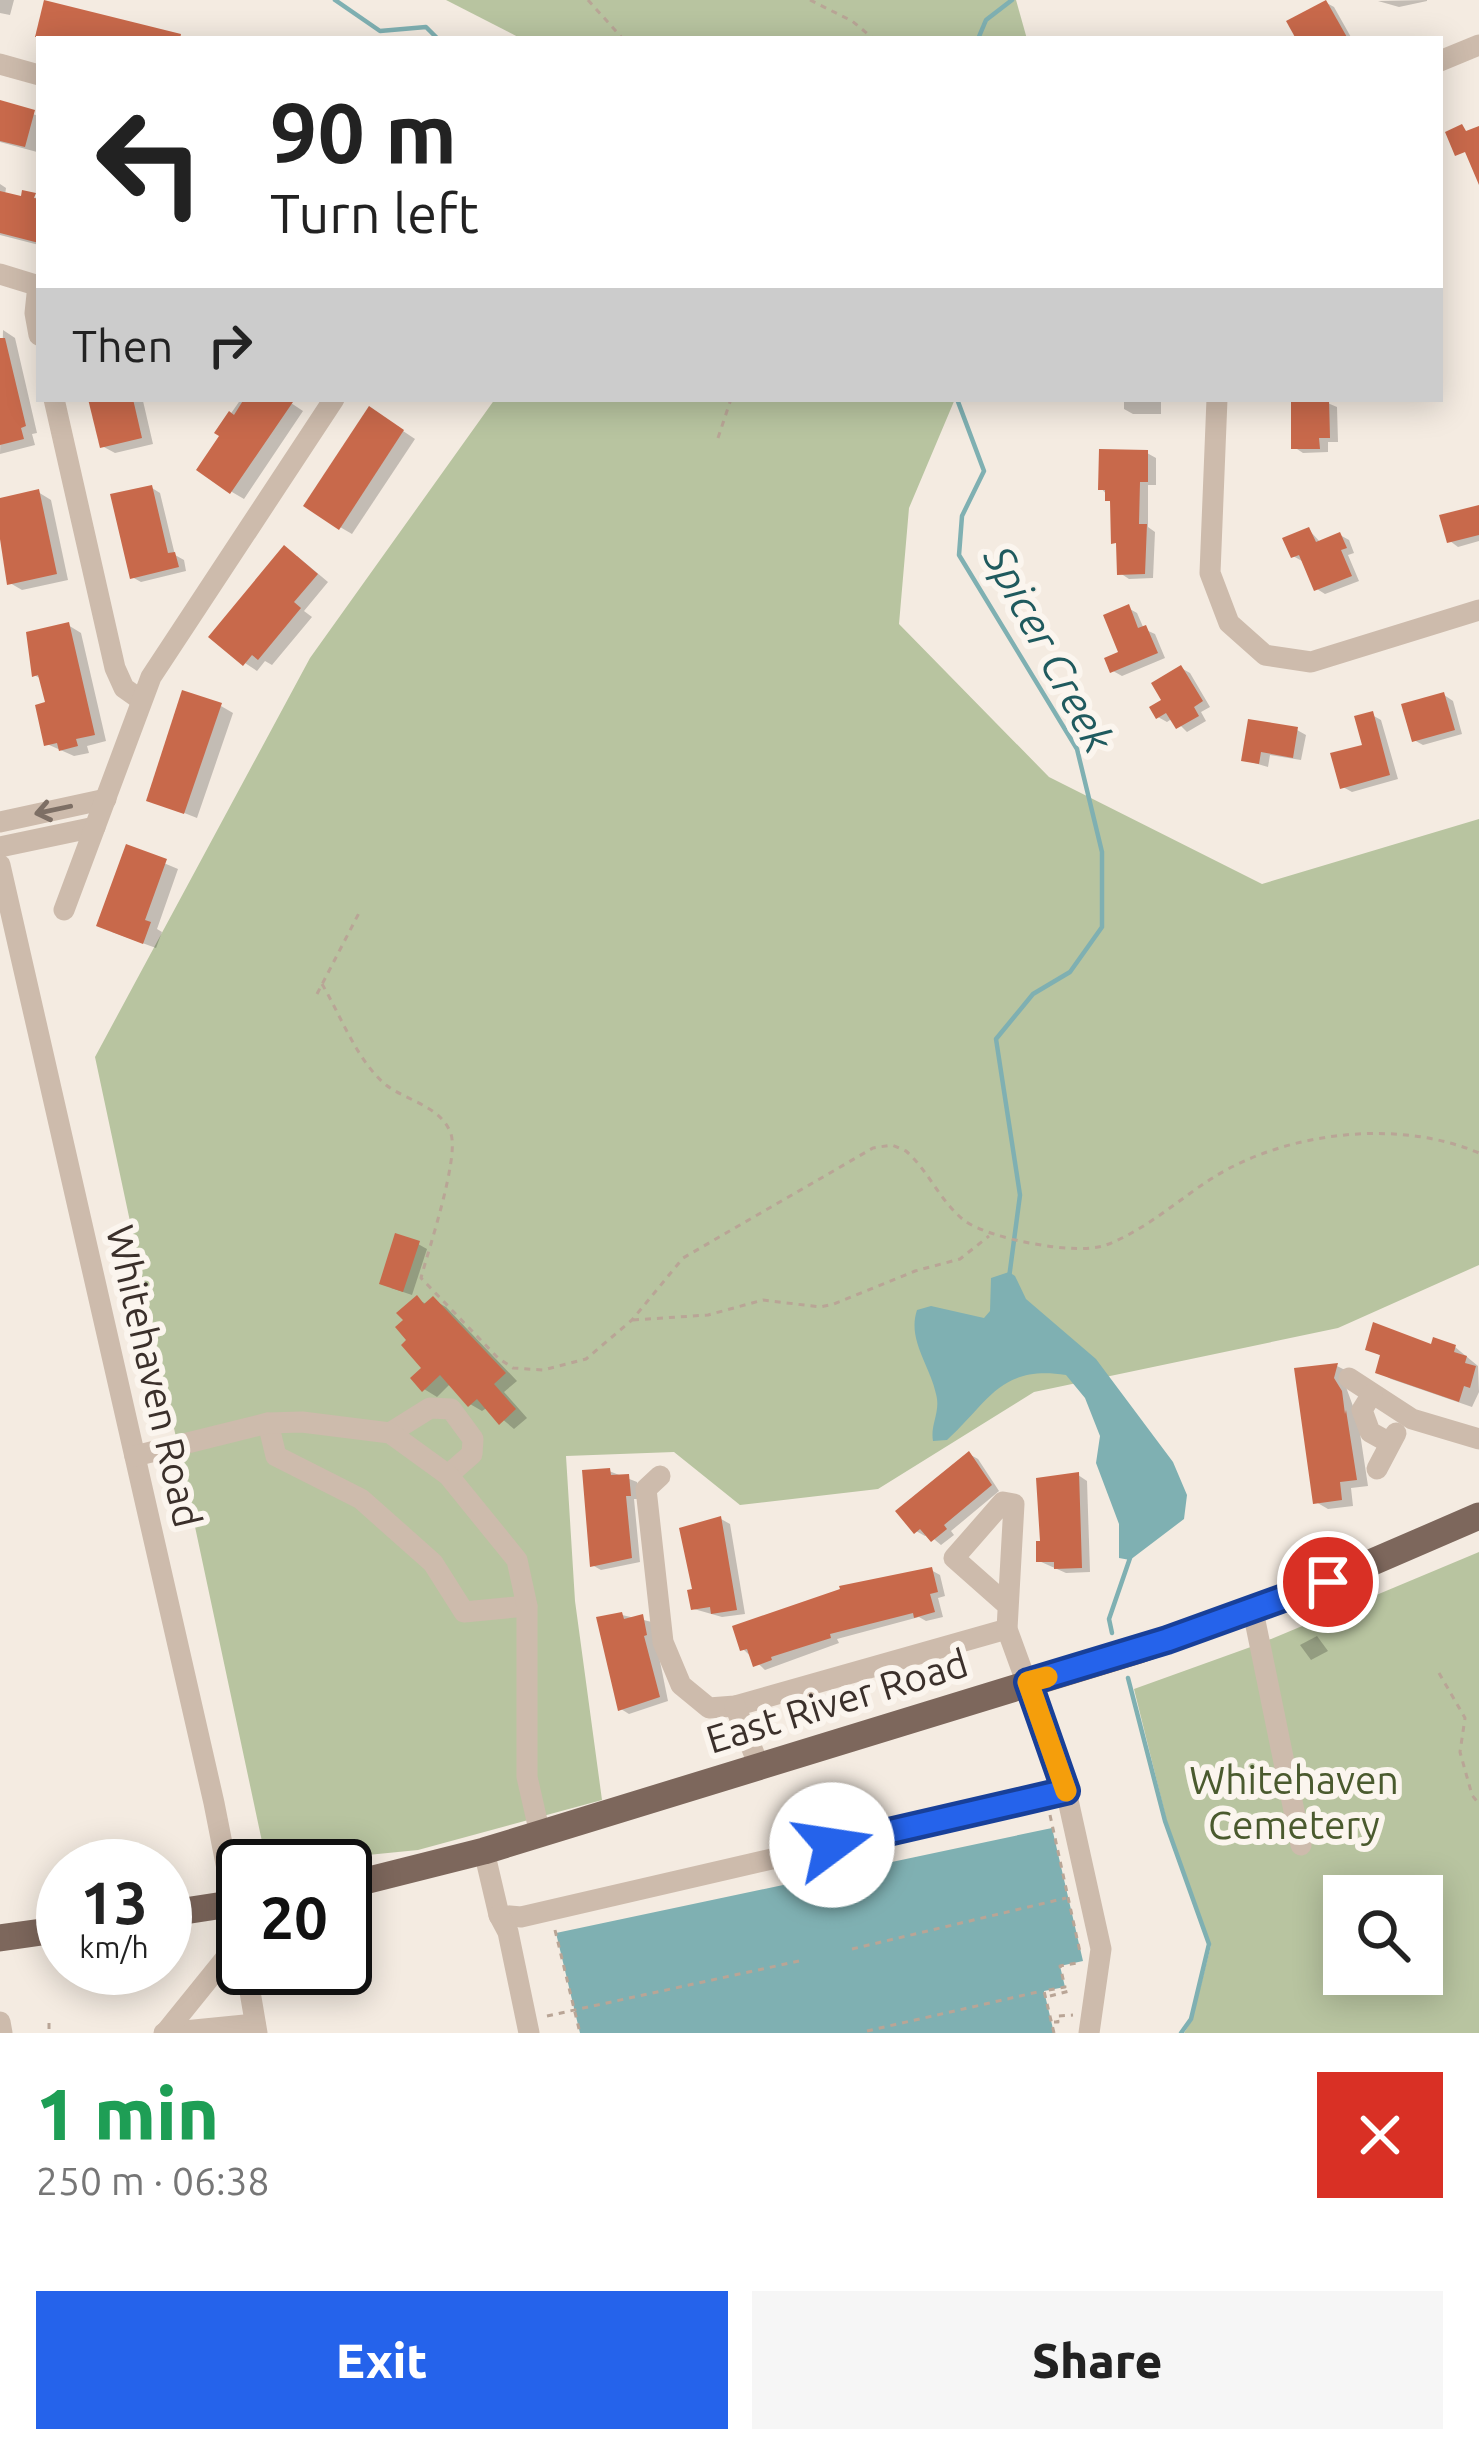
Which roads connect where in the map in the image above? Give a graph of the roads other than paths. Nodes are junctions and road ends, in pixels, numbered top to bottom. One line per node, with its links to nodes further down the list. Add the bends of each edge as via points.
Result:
1 (1479, 45): 2 (street)
2 (1443, 61)
3 (0, 64): 4 (street)
4 (36, 74)
5 (0, 274): 6 (street)
6 (36, 285)
7 (55, 402): 11 (street, via 115,668)
8 (332, 402): 11 (street)
9 (1217, 402): 10 (street, via 1210,573 1229,623 1265,655 1311,662)
10 (1479, 610)
11 (140, 700): 12 (street)
12 (106, 799): 13 (street, one-way to 13); 14 (street)
13 (0, 822)
14 (95, 827): 15 (street); 17 (street)
15 (0, 847)
16 (0, 865): 25 (street, Whitehaven Road)
17 (64, 910)
18 (1349, 1378): 19 (street)
19 (1372, 1394): 20 (street); 24 (street, via 1362,1410 1370,1432)
20 (1412, 1419): 23 (street); 24 (street)
21 (268, 1423): 22 (street); 25 (street); 31 (street, via 277,1456 361,1499 433,1563 464,1612)
22 (390, 1433): 27 (street); 27 (street, via 430,1408 452,1409 473,1439 472,1454)
23 (1479, 1439)
24 (1388, 1442): 26 (street)
25 (135, 1456): 39 (street, Whitehaven Road)
26 (1377, 1469)
27 (448, 1474): 31 (street, via 517,1560)
28 (660, 1476): 35 (street, via 646,1490 663,1642 681,1685 710,1708)
29 (1479, 1516): 32 (main road, East River Road)
30 (1006, 1604): 33 (street)
31 (527, 1606): 38 (street, via 527,1777)
32 (1253, 1611): 34 (main road, East River Road); 40 (street)
33 (1007, 1629): 34 (street); 35 (street)
34 (1028, 1682): 36 (main road, East River Road); 37 (street)
35 (735, 1706): 36 (street)
36 (759, 1766): 38 (main road, East River Road)
37 (1056, 1793): 43 (street, via 521,1917); 49 (street, via 1101,1949)
38 (540, 1834): 41 (main road, East River Road)
39 (224, 1839)
40 (1301, 1845)
41 (484, 1851): 42 (main road, East River Road); 43 (street)
42 (372, 1879)
43 (500, 1915): 53 (street)
44 (36, 1933): 45 (main road)
45 (0, 1938)
46 (216, 1974): 52 (street)
47 (250, 1995): 50 (street)
48 (0, 2022): 51 (street)
49 (1090, 2028)
50 (256, 2029): 52 (street)
51 (2, 2033)
52 (165, 2033)
53 (529, 2033)

